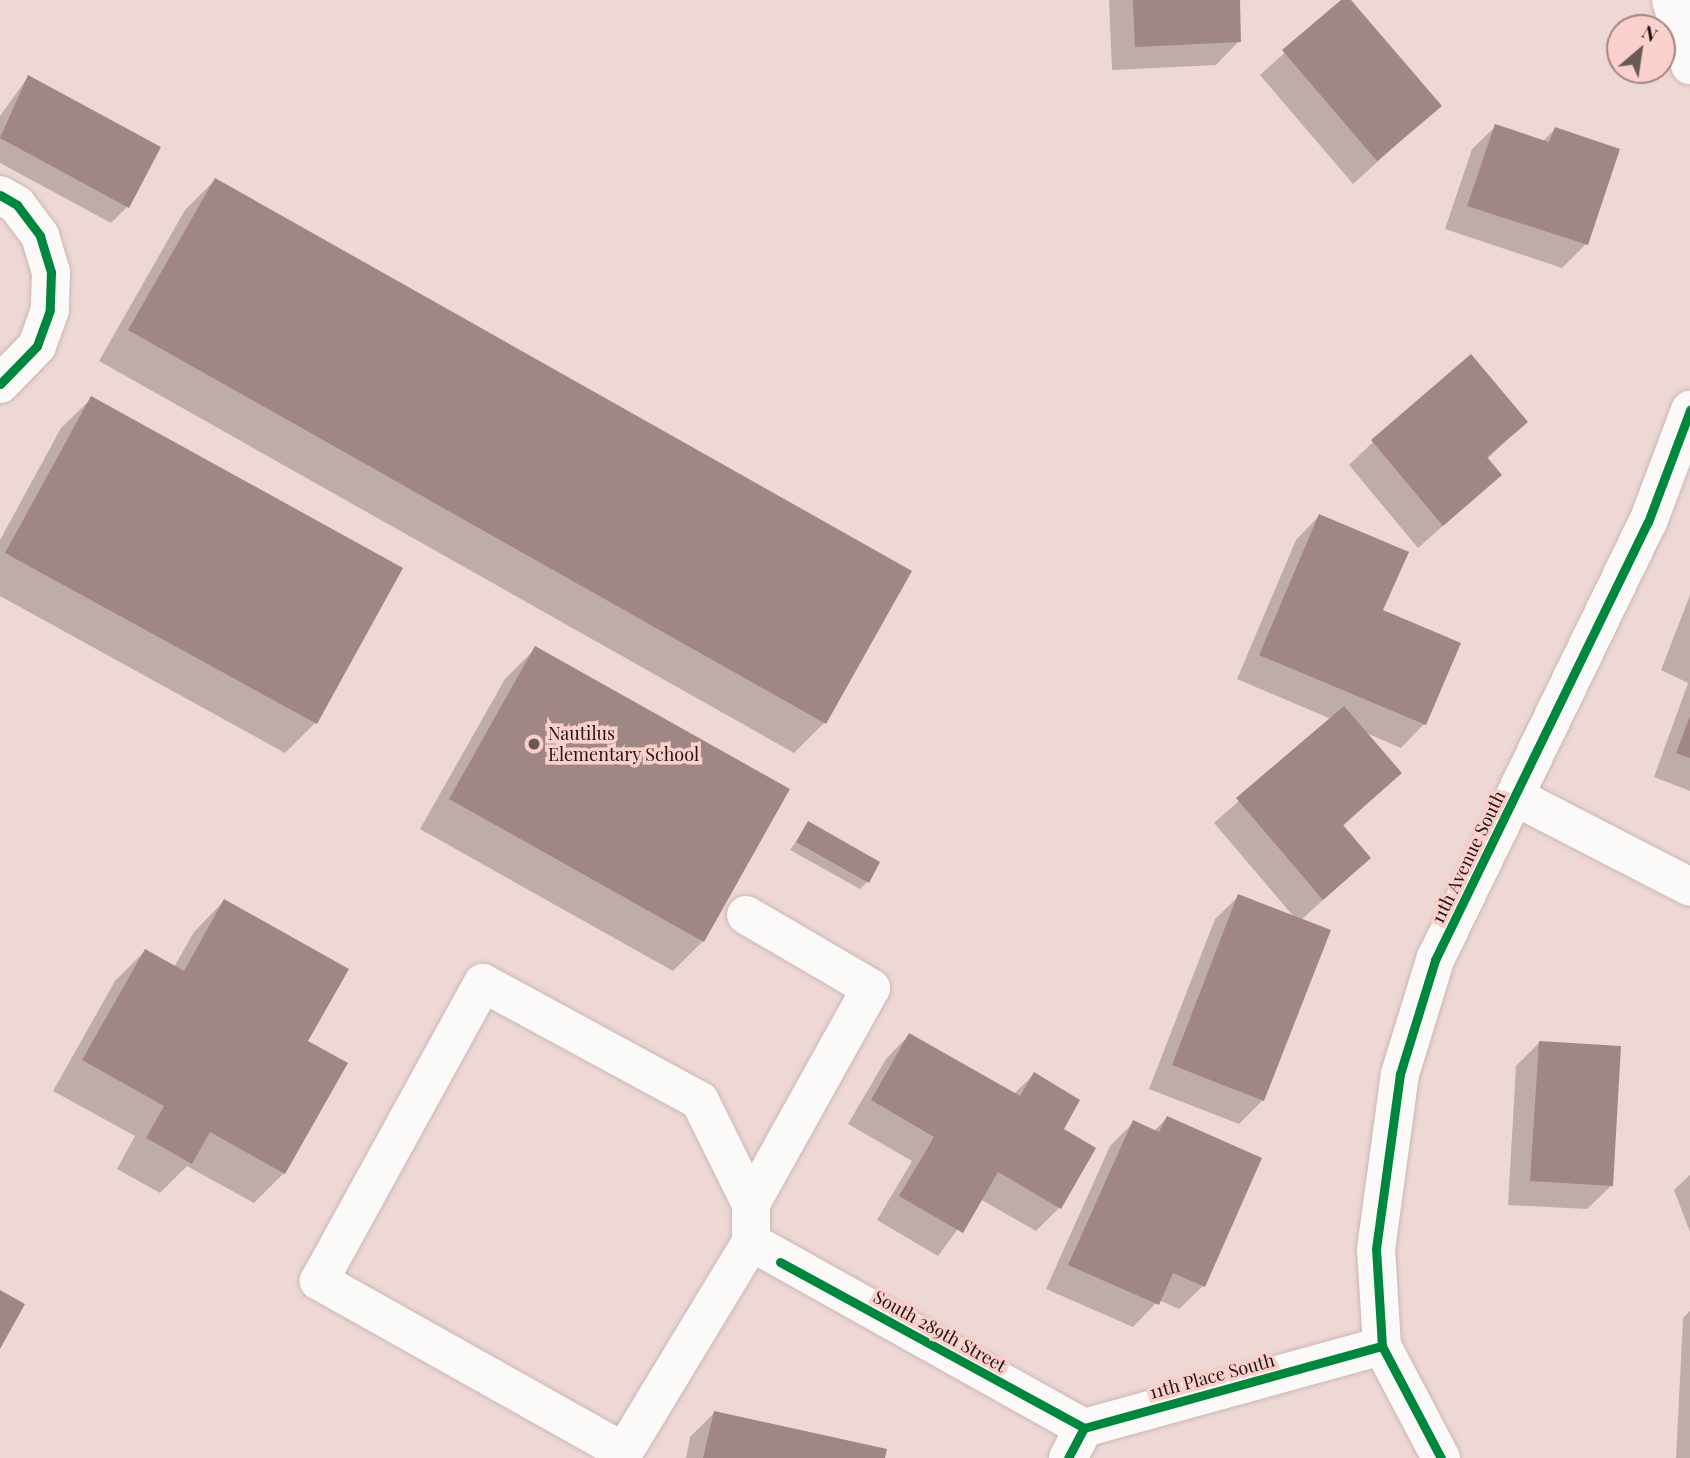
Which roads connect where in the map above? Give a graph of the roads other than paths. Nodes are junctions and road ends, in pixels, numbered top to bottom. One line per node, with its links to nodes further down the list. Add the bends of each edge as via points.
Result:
1 (1671, 0): 2 (street)
2 (1690, 65)
3 (0, 195): 4 (street, via 40,236 51,272 50,310 37,346)
4 (0, 384)
5 (1690, 410): 6 (street, 11th Avenue South, via 1648,522)
6 (1516, 797): 7 (street, 11th Avenue South); 11 (street, 11th Avenue South, via 1434,960 1400,1074 1376,1249)
7 (1690, 887)
8 (746, 915): 9 (street, via 871,988)
9 (751, 1203): 10 (street); 10 (street, via 700,1101 483,983 319,1281 624,1452)
10 (765, 1252): 12 (street, South 289th Street)
11 (1382, 1346): 12 (street, 11th Place South); 13 (street)
12 (1076, 1443)
13 (1441, 1458)

